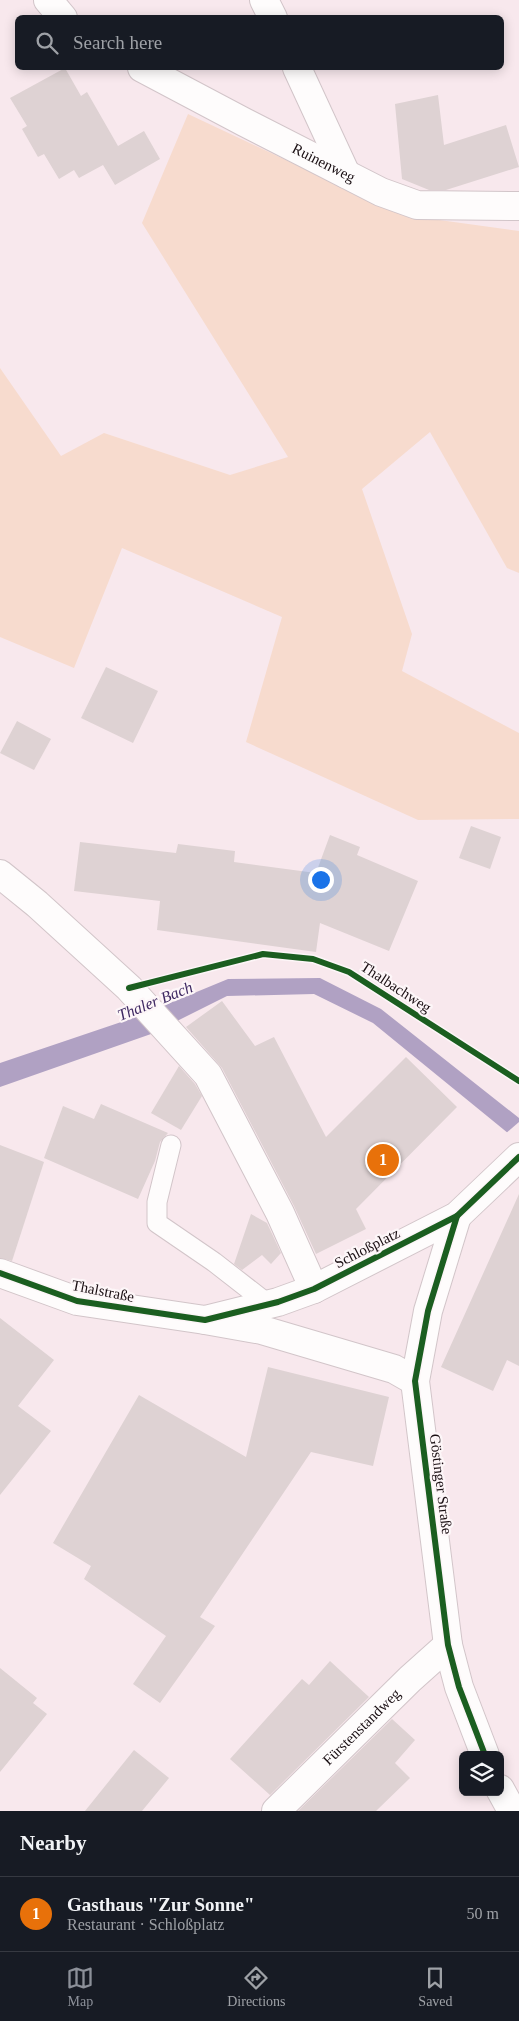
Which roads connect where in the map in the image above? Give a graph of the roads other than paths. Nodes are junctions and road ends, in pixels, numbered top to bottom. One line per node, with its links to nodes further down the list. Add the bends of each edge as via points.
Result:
1 (48, 0): 3 (street)
2 (264, 0): 4 (street)
3 (60, 15)
4 (271, 15)
5 (146, 70): 7 (street, Ruinenweg)
6 (298, 70): 7 (street)
7 (346, 174): 8 (street, Ruinenweg, via 417,205)
8 (519, 206)
9 (0, 874): 14 (street, via 38,904 129,988 208,1075 280,1213)
10 (171, 1145): 15 (lane, via 157,1202 157,1223)
11 (517, 1159): 12 (street, Schloßplatz)
12 (457, 1216): 14 (street, Schloßplatz); 17 (street, Göstinger Straße, via 428,1311)
13 (0, 1274): 16 (street, Thalstraße, via 77,1301)
14 (314, 1289): 15 (street, Schloßplatz)
15 (268, 1304): 16 (street, Schloßplatz)
16 (204, 1320): 17 (street, via 262,1330 394,1369)
17 (415, 1381): 18 (street, Göstinger Straße)
18 (448, 1645): 19 (street, Göstinger Straße, via 459,1687); 21 (street, Fürstenstandweg)
19 (483, 1751)
20 (504, 1796): 22 (street)
21 (276, 1811)
22 (512, 1811)

